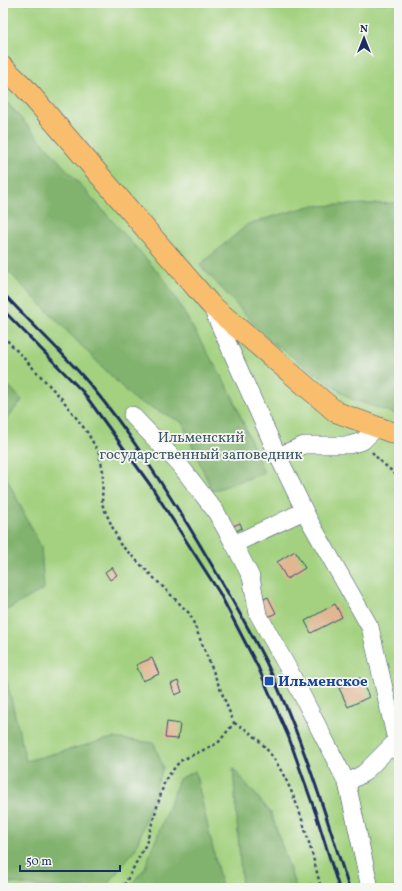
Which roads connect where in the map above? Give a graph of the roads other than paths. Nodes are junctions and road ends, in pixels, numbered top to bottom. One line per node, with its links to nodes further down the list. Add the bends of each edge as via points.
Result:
1 (3, 67): 2 (main road, via 24,86)
2 (210, 304): 4 (main road, via 336,412); 6 (street)
3 (132, 415): 8 (street, via 179,464 216,512)
4 (370, 434): 5 (main road); 6 (street, via 349,445 304,445)
5 (399, 435)
6 (278, 456): 7 (street)
7 (304, 511): 8 (street); 9 (street, via 370,626)
8 (234, 544): 10 (street, via 251,577 258,614)
9 (398, 746): 10 (street)
10 (347, 783): 11 (street)
11 (370, 888)

